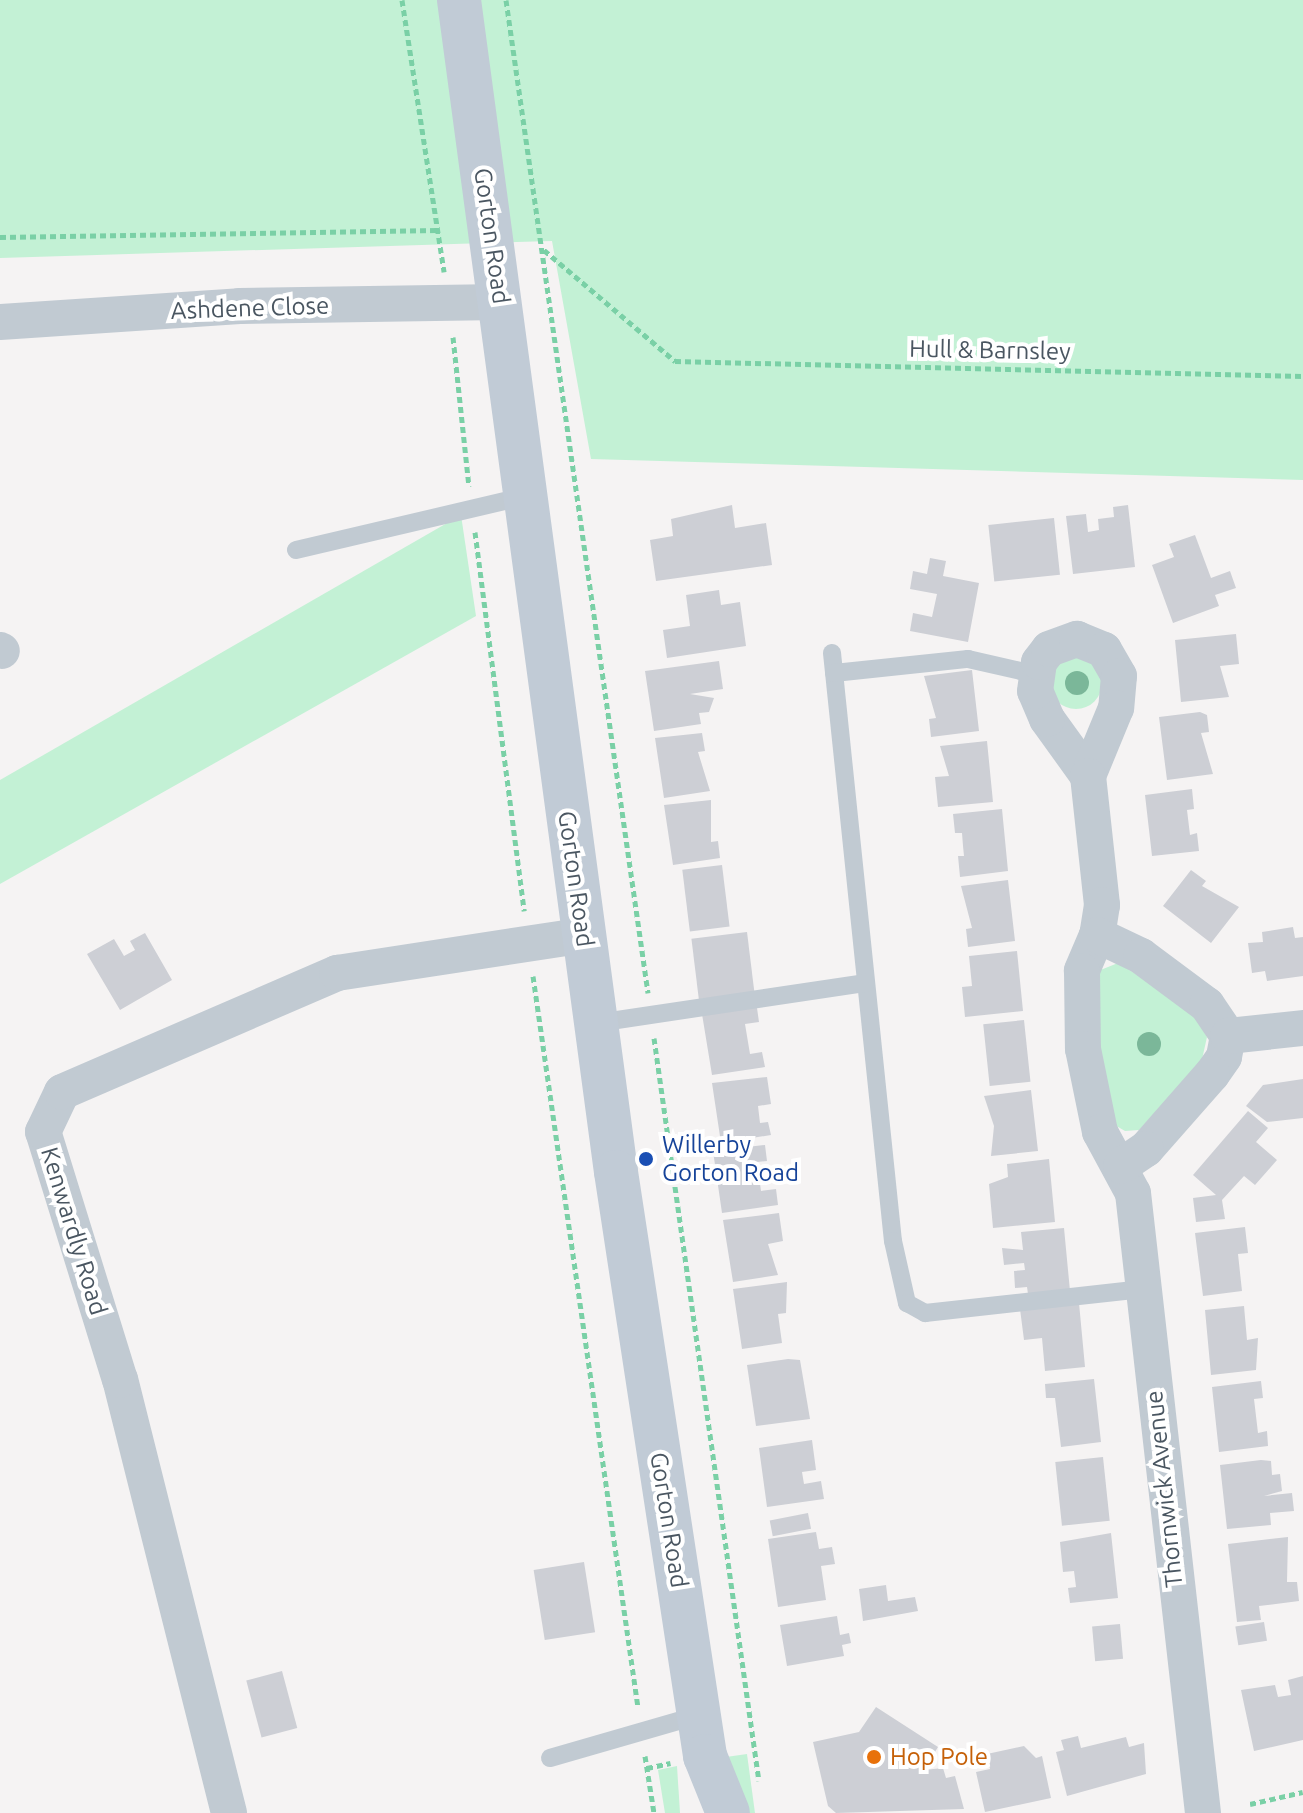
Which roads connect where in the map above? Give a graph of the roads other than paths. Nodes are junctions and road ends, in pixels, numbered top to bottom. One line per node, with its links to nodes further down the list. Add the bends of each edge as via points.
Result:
1 (459, 0): 2 (main road, Gorton Road)
2 (501, 302): 3 (street, Ashdene Close, via 239,306); 4 (main road, Gorton Road)
3 (0, 322)
4 (528, 495): 5 (lane); 10 (main road, Gorton Road, via 538,609)
5 (296, 550)
6 (832, 653): 7 (lane)
7 (834, 673): 8 (lane, via 968,659); 12 (lane)
8 (1034, 674): 9 (street, Thornwick Avenue, via 1040,707); 9 (street, Thornwick Avenue, via 1049,649 1077,639 1091,641 1114,661 1119,691)
9 (1088, 776): 11 (street, Thornwick Avenue, via 1102,905)
10 (584, 935): 13 (main road, Gorton Road); 21 (street, Kenwardly Road, via 337,973 62,1092 43,1132 120,1380)
11 (1097, 935): 15 (street, via 1141,956 1207,1005); 16 (street, Thornwick Avenue, via 1082,971 1083,1049 1100,1132)
12 (866, 983): 13 (lane); 17 (lane, via 893,1241 913,1310 925,1313)
13 (597, 1023): 18 (main road, Gorton Road)
14 (1303, 1028): 15 (street)
15 (1228, 1036): 16 (street, via 1224,1057 1212,1074 1146,1149)
16 (1121, 1166): 17 (street, Thornwick Avenue, via 1133,1193)
17 (1143, 1289): 23 (street, Thornwick Avenue)
18 (702, 1735): 19 (lane); 20 (main road, Gorton Road); 22 (main road, Gorton Road)
19 (550, 1758)
20 (744, 1800)
21 (229, 1813)
22 (698, 1813)
23 (1203, 1813)

